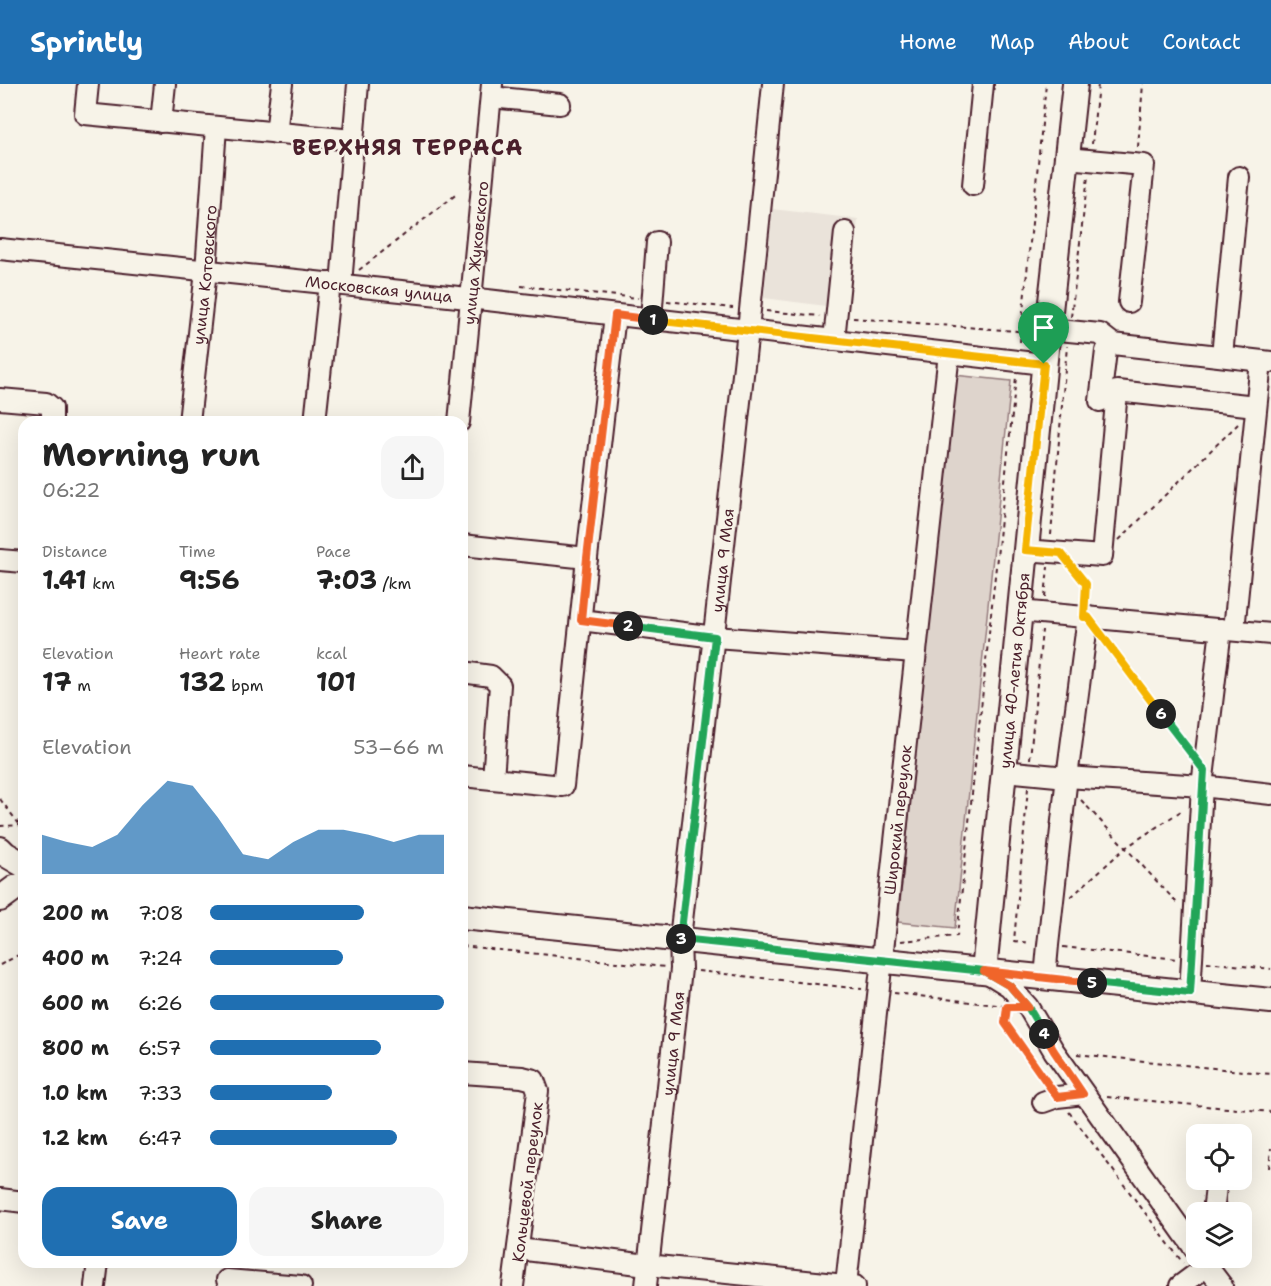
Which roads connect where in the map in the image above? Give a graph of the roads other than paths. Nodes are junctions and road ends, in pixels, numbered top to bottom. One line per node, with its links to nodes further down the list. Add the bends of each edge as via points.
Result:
1 (88, 84): 10 (street, via 85,114)
2 (165, 84): 10 (street)
3 (282, 84): 12 (street)
4 (358, 84): 13 (street)
5 (773, 84): 26 (street, улица 9 Мая, via 745,310)
6 (983, 84): 16 (street)
7 (1075, 84): 14 (main road, улица 40-летия Октября)
8 (491, 91): 9 (street); 22 (street, улица Жуковского)
9 (560, 104)
10 (161, 122): 11 (street)
11 (216, 127): 12 (street); 20 (street, улица Котовского)
12 (276, 133): 13 (street)
13 (353, 140): 21 (street)
14 (1078, 159): 23 (street, via 1144,165); 27 (main road, улица 40-летия Октября)
15 (1239, 177): 31 (street)
16 (973, 185)
17 (845, 232): 28 (street)
18 (657, 242): 24 (street)
19 (0, 249): 20 (street, Московская улица)
20 (206, 270): 21 (street, Московская улица); 38 (street, улица Котовского)
21 (336, 284): 22 (street, Московская улица); 39 (street)
22 (471, 298): 25 (street, Московская улица); 40 (street, улица Жуковского)
23 (1129, 302)
24 (651, 310): 25 (street, Московская улица); 26 (street, Московская улица)
25 (615, 315): 43 (street)
26 (748, 330): 28 (street, Московская улица); 51 (street, улица 9 Мая)
27 (1049, 334): 31 (street, via 1100,334 1113,344); 33 (main road, улица 40-летия Октября)
28 (834, 340): 30 (street, Московская улица)
29 (1106, 351): 35 (street)
30 (949, 353): 33 (street, Московская улица); 52 (street, Широкий переулок)
31 (1222, 356): 32 (street)
32 (1266, 361): 36 (street)
33 (1044, 364): 42 (main road, улица 40-летия Октября)
34 (0, 399): 37 (street, via 46,403 52,408)
35 (1100, 401)
36 (1256, 406): 42 (street, via 1117,390 1102,556); 49 (street)
37 (52, 416)
38 (190, 416)
39 (316, 416)
40 (460, 416)
41 (468, 546): 43 (street)
42 (1025, 550): 46 (main road, улица 40-летия Октября)
43 (587, 558): 48 (street)
44 (0, 560): 45 (street)
45 (18, 562)
46 (1019, 611): 47 (street); 54 (main road, улица 40-летия Октября)
47 (1086, 617): 49 (street); 57 (street)
48 (581, 620): 51 (street); 56 (street, via 563,786)
49 (1227, 630): 50 (street); 58 (street)
50 (1271, 634)
51 (715, 637): 52 (street); 65 (street, улица 9 Мая)
52 (915, 652): 66 (street, Широкий переулок)
53 (468, 673): 56 (street, via 491,676 500,685)
54 (1004, 771): 57 (street); 67 (main road, улица 40-летия Октября)
55 (468, 777): 56 (street)
56 (493, 779)
57 (1067, 781): 58 (street); 68 (street)
58 (1203, 785): 59 (street); 69 (street)
59 (1271, 794)
60 (0, 849): 61 (main road)
61 (18, 862)
62 (18, 887): 63 (main road)
63 (0, 898)
64 (468, 918): 65 (main road)
65 (680, 939): 66 (main road); 78 (street, улица 9 Мая, via 681,969)
66 (881, 961): 67 (main road); 87 (street, Широкий переулок)
67 (984, 971): 68 (main road); 72 (street, via 1010,986 1028,1007)
68 (1045, 978): 69 (main road)
69 (1190, 993): 70 (main road)
70 (1271, 1001)
71 (468, 1072): 76 (street, Кольцевой переулок, via 534,1080 538,1092)
72 (1083, 1094): 73 (street); 77 (street)
73 (1050, 1100)
74 (0, 1199): 75 (street)
75 (18, 1201)
76 (518, 1249): 78 (street); 85 (street, Кольцевой переулок)
77 (1186, 1249)
78 (648, 1265): 82 (street); 86 (street, улица 9 Мая)
79 (97, 1268): 83 (street)
80 (1200, 1268): 88 (street)
81 (227, 1276): 84 (street)
82 (779, 1282): 87 (street)
83 (95, 1286)
84 (302, 1286)
85 (513, 1286)
86 (646, 1286)
87 (850, 1286)
88 (1222, 1286)

